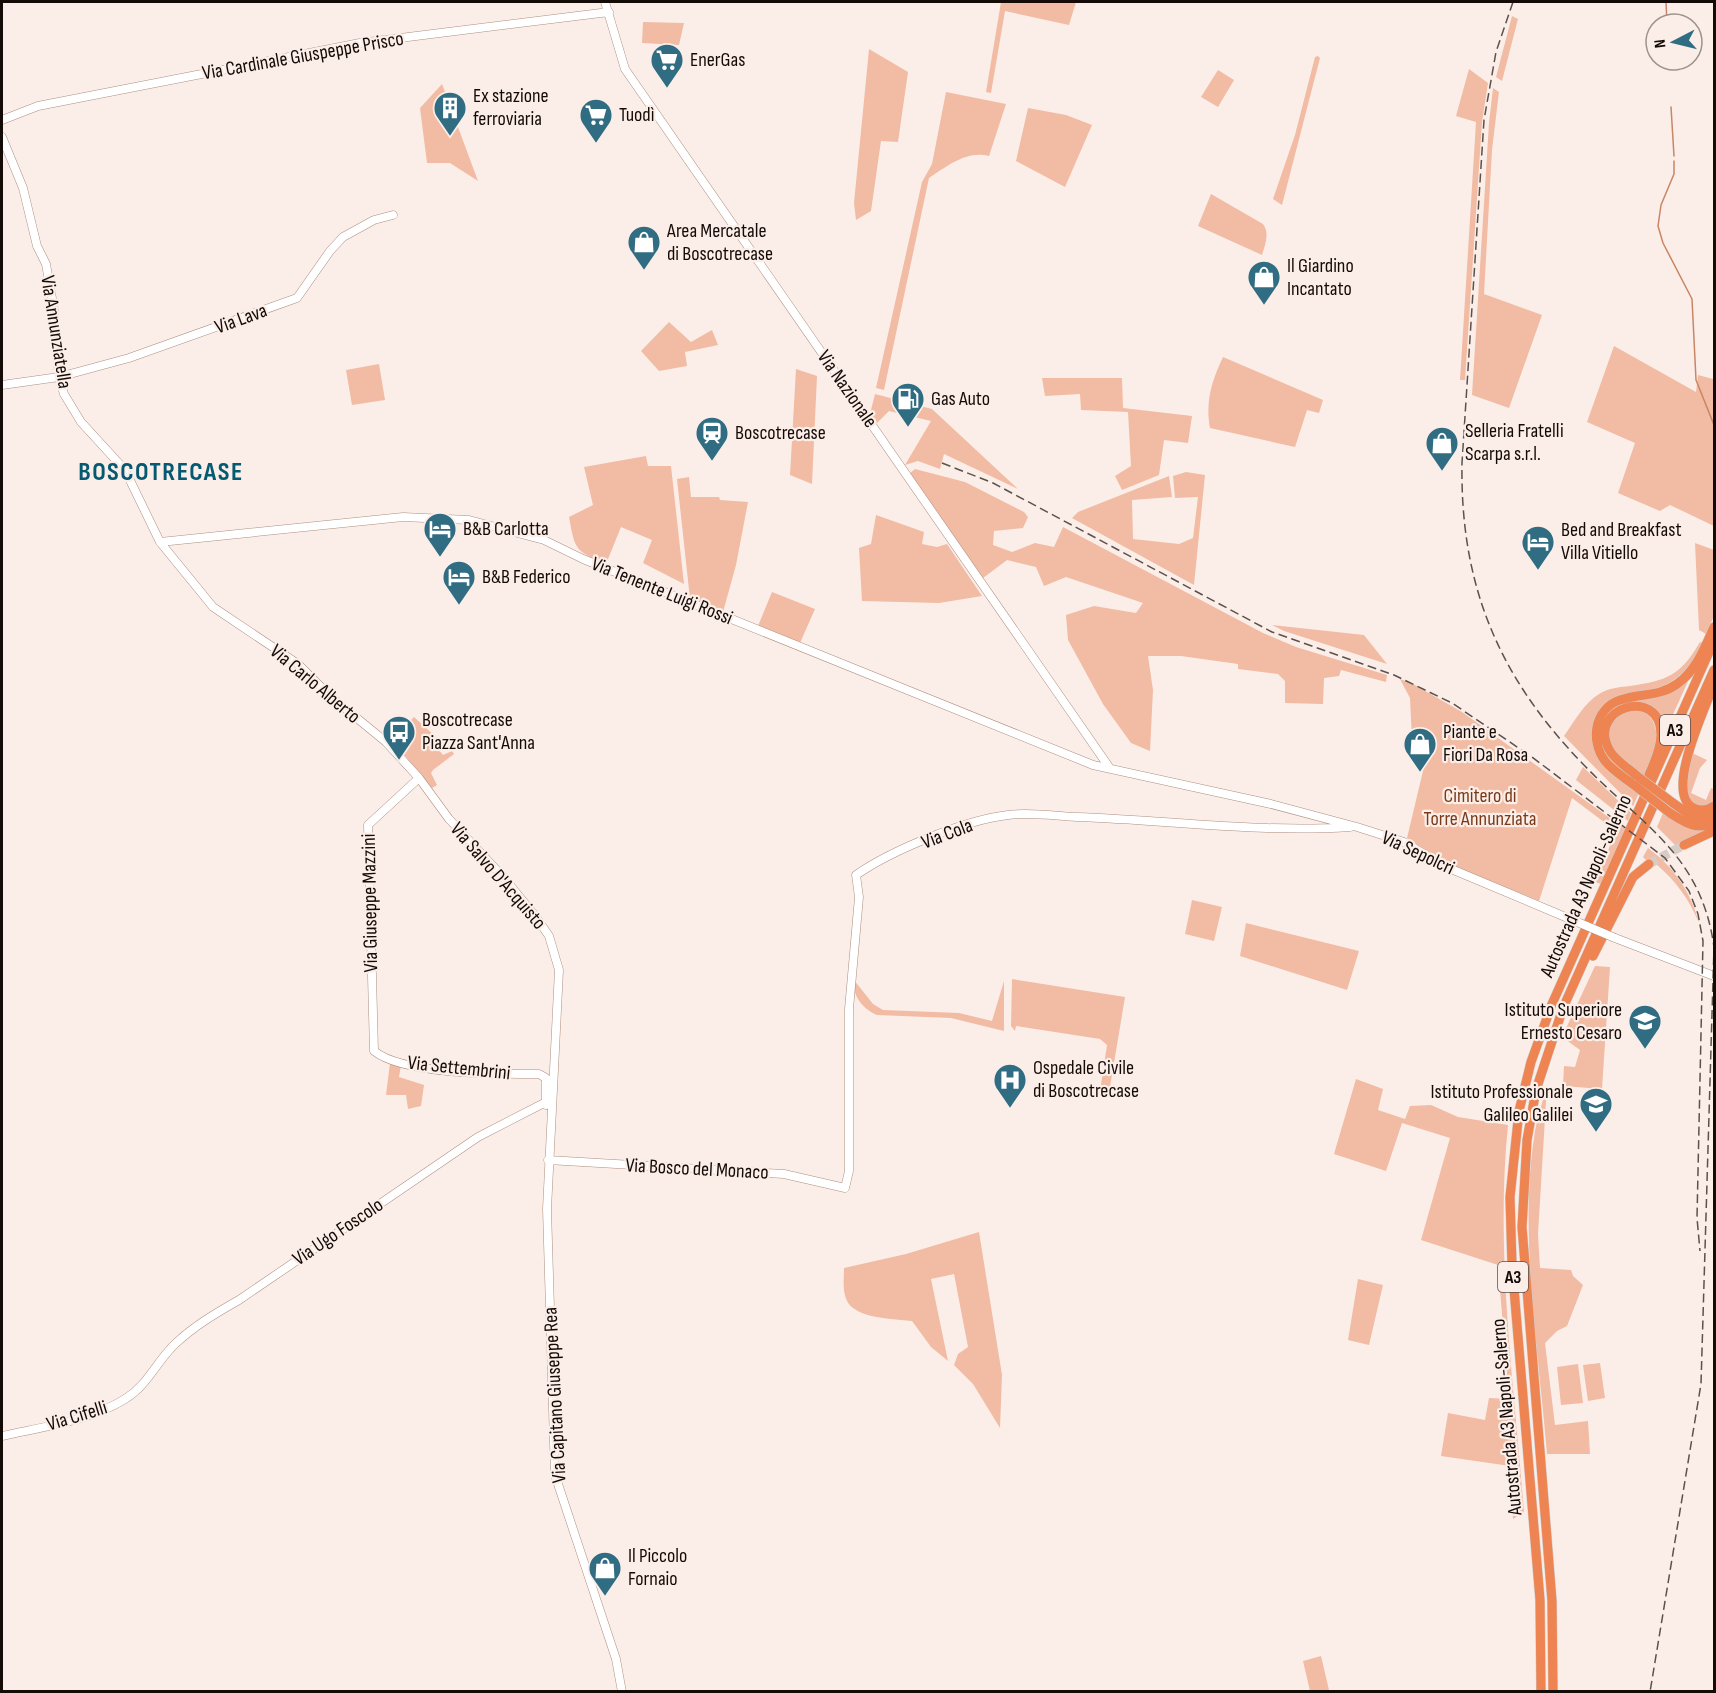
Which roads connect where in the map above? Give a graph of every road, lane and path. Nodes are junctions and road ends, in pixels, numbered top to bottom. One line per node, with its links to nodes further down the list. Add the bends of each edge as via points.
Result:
1 (605, 2): 2 (street, Via Nazionale)
2 (609, 12): 3 (street, Via Cardinale Giuspeppe Prisco, via 360,43 38,106); 13 (street, Via Nazionale, via 622,60 637,87)
3 (2, 120)
4 (2, 137): 6 (street, Via Annunziatella, via 23,188 37,246 46,264 54,310)
5 (393, 215): 6 (street, Via Lava, via 342,237 297,298 129,358)
6 (58, 377): 7 (street, Via Lava); 8 (street, Via Annunziatella, via 74,412 125,470)
7 (2, 385)
8 (159, 542): 13 (street, Via Tenente Luigi Rossi, via 403,517 469,520 544,540 1093,765); 14 (street, Via Carlo Alberto, via 213,607 297,664 386,742)
9 (1714, 627): 15 (highway, via 1695,666 1679,683 1660,693 1622,699 1601,715 1596,731 1598,748 1609,765)
10 (1714, 641): 19 (highway, Autostrada A3 Napoli-Salerno / A3)
11 (1714, 670): 26 (highway, Autostrada A3 Napoli-Salerno / A3)
12 (1714, 684): 16 (highway, via 1692,744 1683,789 1685,800 1694,808)
13 (1109, 768): 21 (street, Via Sepolcri)
14 (419, 778): 27 (street, Via Giuseppe Mazzini, via 368,825); 29 (street, Via Salvo D'Acquisto, via 549,936 559,970)
15 (1635, 781): 17 (highway, bridge); 19 (highway, via 1612,754 1605,735 1611,716 1621,708 1634,706 1655,715 1661,735)
16 (1714, 806)
17 (1671, 808): 18 (highway, via 1694,817); 20 (highway, via 1691,825 1705,827)
18 (1714, 814)
19 (1635, 820): 34 (highway, Autostrada A3 Napoli-Salerno / A3, via 1543,1026 1515,1136 1510,1228 1542,1635)
20 (1714, 823)
21 (1357, 826): 25 (street, Via Sepolcri, bridge, via 1404,842 1444,866); 30 (street, Via Cola, via 1293,831 1011,814 941,834 856,874 860,897 849,1010 849,1171)
22 (1714, 831): 23 (highway)
23 (1684, 846)
24 (1649, 864): 26 (highway, via 1633,877 1597,950)
25 (1714, 976)
26 (1571, 990): 35 (highway, Autostrada A3 Napoli-Salerno / A3, via 1536,1090 1524,1165 1524,1266 1554,1634)
27 (374, 1051): 28 (street, Via Settembrini, via 416,1065 485,1074 538,1074 546,1078)
28 (546, 1102): 29 (street); 31 (street, Via Ugo Foscolo, via 478,1137 239,1300 208,1317 173,1346)
29 (548, 1160): 30 (street, Via Bosco del Monaco, via 784,1174); 33 (street, Via Capitano Giuseppe Rea, via 555,1475 616,1659)
30 (845, 1188)
31 (146, 1383): 32 (street, Via Cifelli, via 102,1411)
32 (2, 1436)
33 (622, 1692)
34 (1541, 1692)
35 (1553, 1692)

